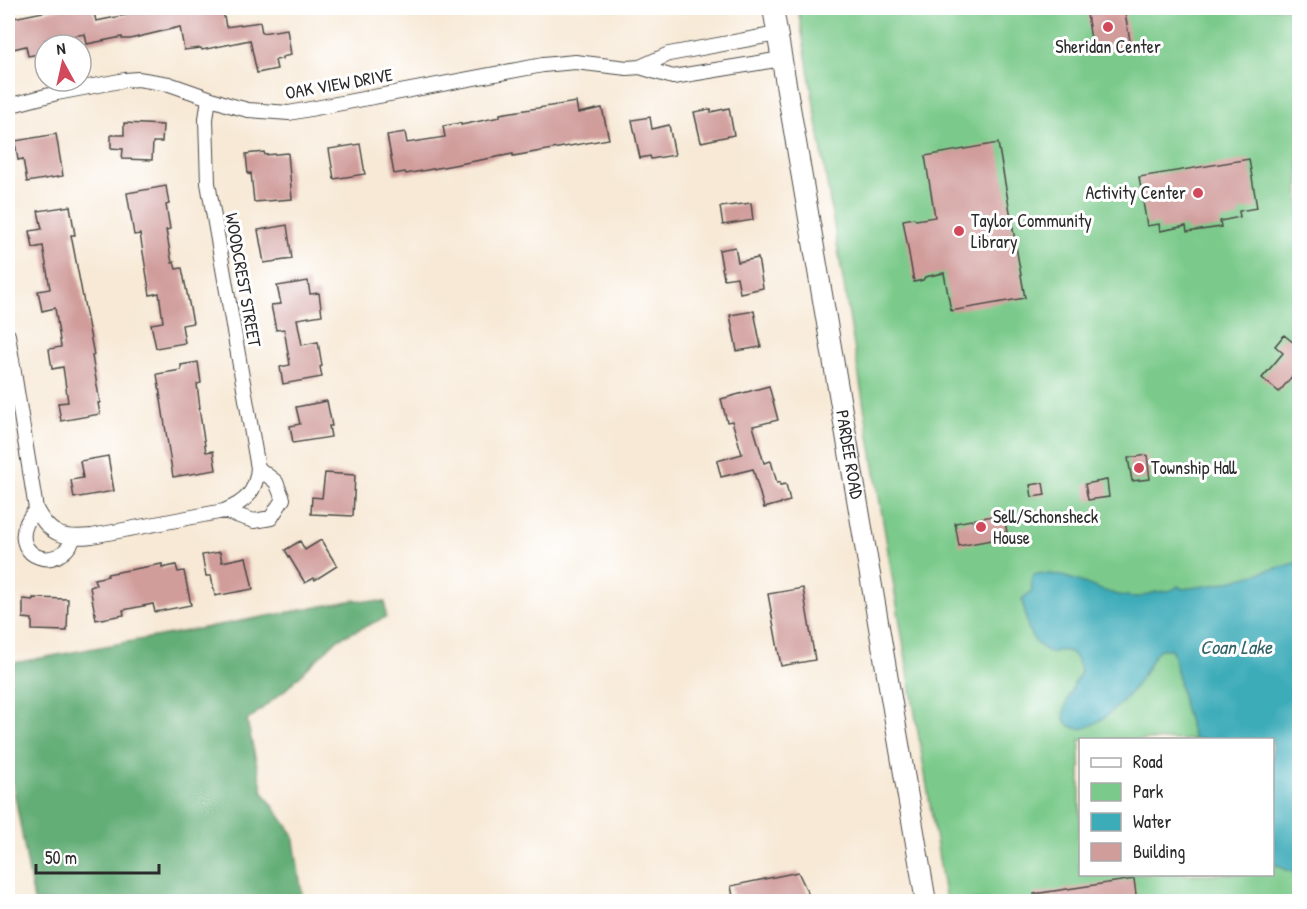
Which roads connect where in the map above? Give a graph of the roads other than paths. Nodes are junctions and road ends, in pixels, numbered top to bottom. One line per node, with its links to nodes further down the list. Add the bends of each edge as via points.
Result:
1 (773, 8): 2 (main road, PARDEE ROAD)
2 (777, 34): 3 (main road, PARDEE ROAD); 4 (street, OAK VIEW DRIVE, via 669,54)
3 (782, 59): 4 (street, OAK VIEW DRIVE, via 673,76); 12 (main road, PARDEE ROAD)
4 (640, 67): 5 (street, OAK VIEW DRIVE, via 543,65 289,112 248,110)
5 (209, 98): 6 (street, OAK VIEW DRIVE, via 169,84 125,80); 8 (street, WOODCREST STREET, via 208,183)
6 (9, 104)
7 (8, 335): 9 (street)
8 (258, 468): 10 (street, via 257,483 247,496); 10 (street, via 276,482 283,500 271,518 254,521)
9 (36, 509): 11 (street, via 52,530); 11 (street, via 24,532 24,541 34,556 59,557)
10 (224, 511): 11 (street)
11 (74, 538)
12 (926, 902)

